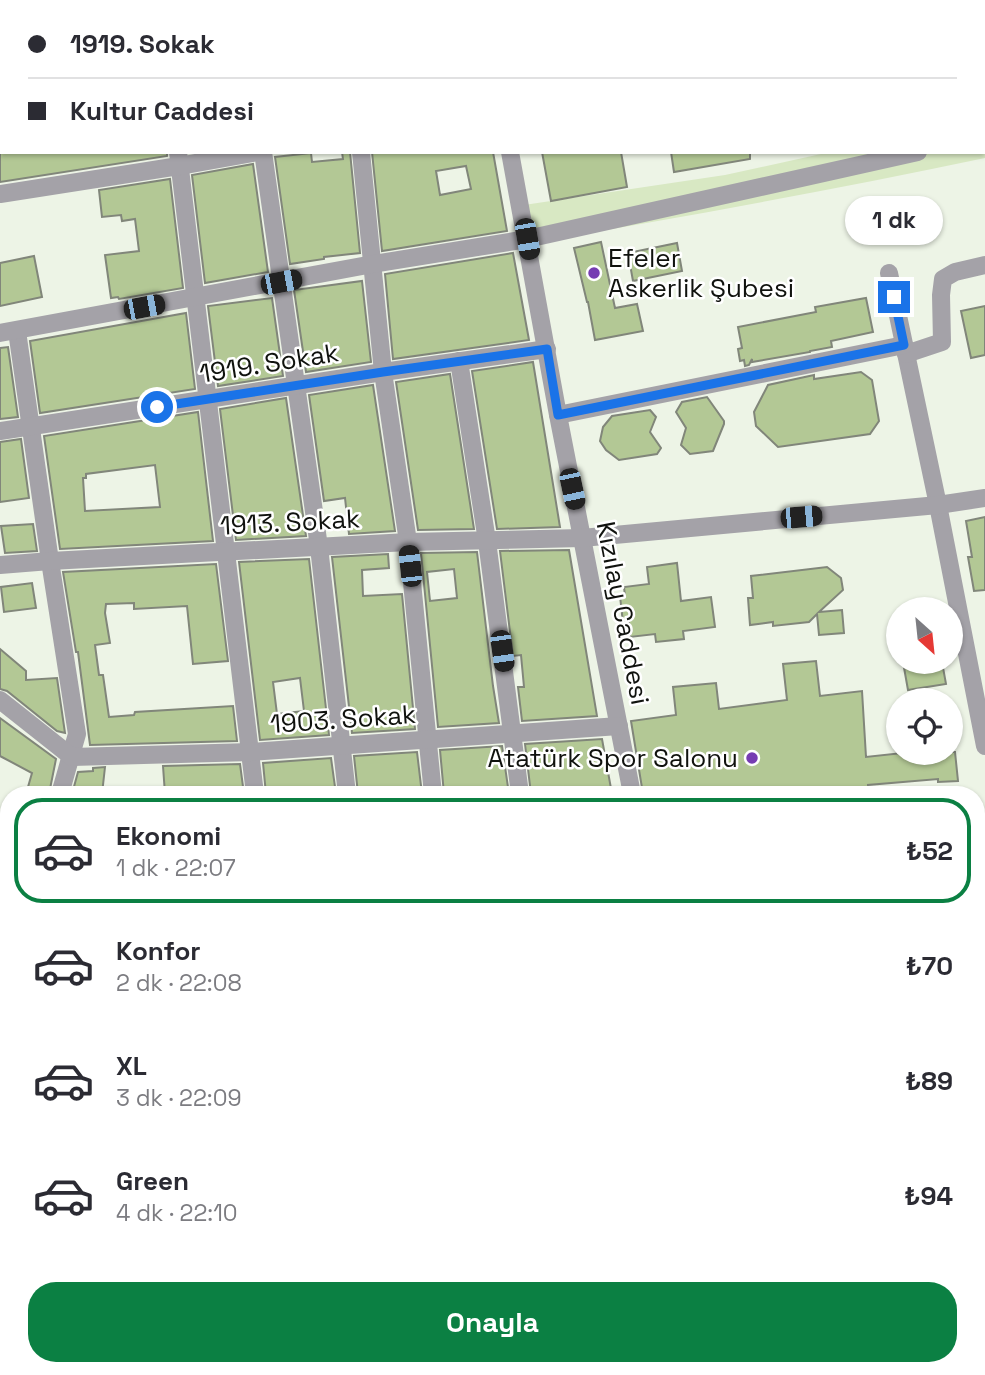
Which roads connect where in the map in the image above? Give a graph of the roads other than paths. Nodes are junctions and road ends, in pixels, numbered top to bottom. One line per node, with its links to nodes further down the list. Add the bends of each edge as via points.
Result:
1 (237, 154): 6 (street)
2 (260, 154): 12 (street)
3 (361, 154): 9 (street)
4 (510, 154): 8 (street, Kızılay Caddesi)
5 (909, 154): 8 (street)
6 (178, 159): 7 (street); 13 (street)
7 (0, 194)
8 (527, 239): 9 (street); 15 (street, Kızılay Caddesi)
9 (373, 264): 12 (street); 18 (street)
10 (985, 265): 16 (street, via 943,279 942,342)
11 (889, 273): 16 (street)
12 (281, 282): 13 (street); 19 (street)
13 (195, 298): 14 (street); 20 (street)
14 (8, 332): 22 (street)
15 (547, 349): 17 (street, 1919. Sokak); 21 (street, Kızılay Caddesi)
16 (905, 349): 21 (street); 25 (street)
17 (459, 361): 18 (street, 1919. Sokak); 27 (street)
18 (383, 372): 19 (street, 1919. Sokak); 28 (street)
19 (296, 385): 20 (street, 1919. Sokak); 29 (street)
20 (207, 400): 22 (street, 1919. Sokak); 30 (street)
21 (558, 415): 26 (street, Kızılay Caddesi)
22 (31, 426): 23 (street, 1919. Sokak); 31 (street)
23 (0, 431)
24 (985, 498): 25 (street, 1913. Sokak)
25 (938, 505): 26 (street, 1913. Sokak); 33 (street)
26 (582, 538): 27 (street, 1913. Sokak); 35 (street, Kızılay Caddesi)
27 (487, 541): 28 (street, 1913. Sokak); 36 (street)
28 (408, 542): 29 (street, 1913. Sokak); 37 (street)
29 (319, 547): 30 (street, 1913. Sokak); 38 (street)
30 (225, 552): 31 (street, 1913. Sokak); 40 (street)
31 (50, 561): 32 (street, 1913. Sokak); 41 (street, via 77,734)
32 (0, 565)
33 (977, 658): 39 (street)
34 (0, 700): 41 (street)
35 (619, 726): 36 (street, 1903. Sokak); 47 (street, Kızılay Caddesi)
36 (512, 734): 37 (street, 1903. Sokak); 46 (street)
37 (428, 739): 38 (street, 1903. Sokak); 45 (street)
38 (341, 746): 40 (street, 1903. Sokak); 44 (street)
39 (985, 746)
40 (251, 752): 41 (street, 1903. Sokak); 43 (street)
41 (72, 757): 42 (street)
42 (63, 786)
43 (254, 786)
44 (345, 786)
45 (432, 786)
46 (519, 786)
47 (630, 786)

